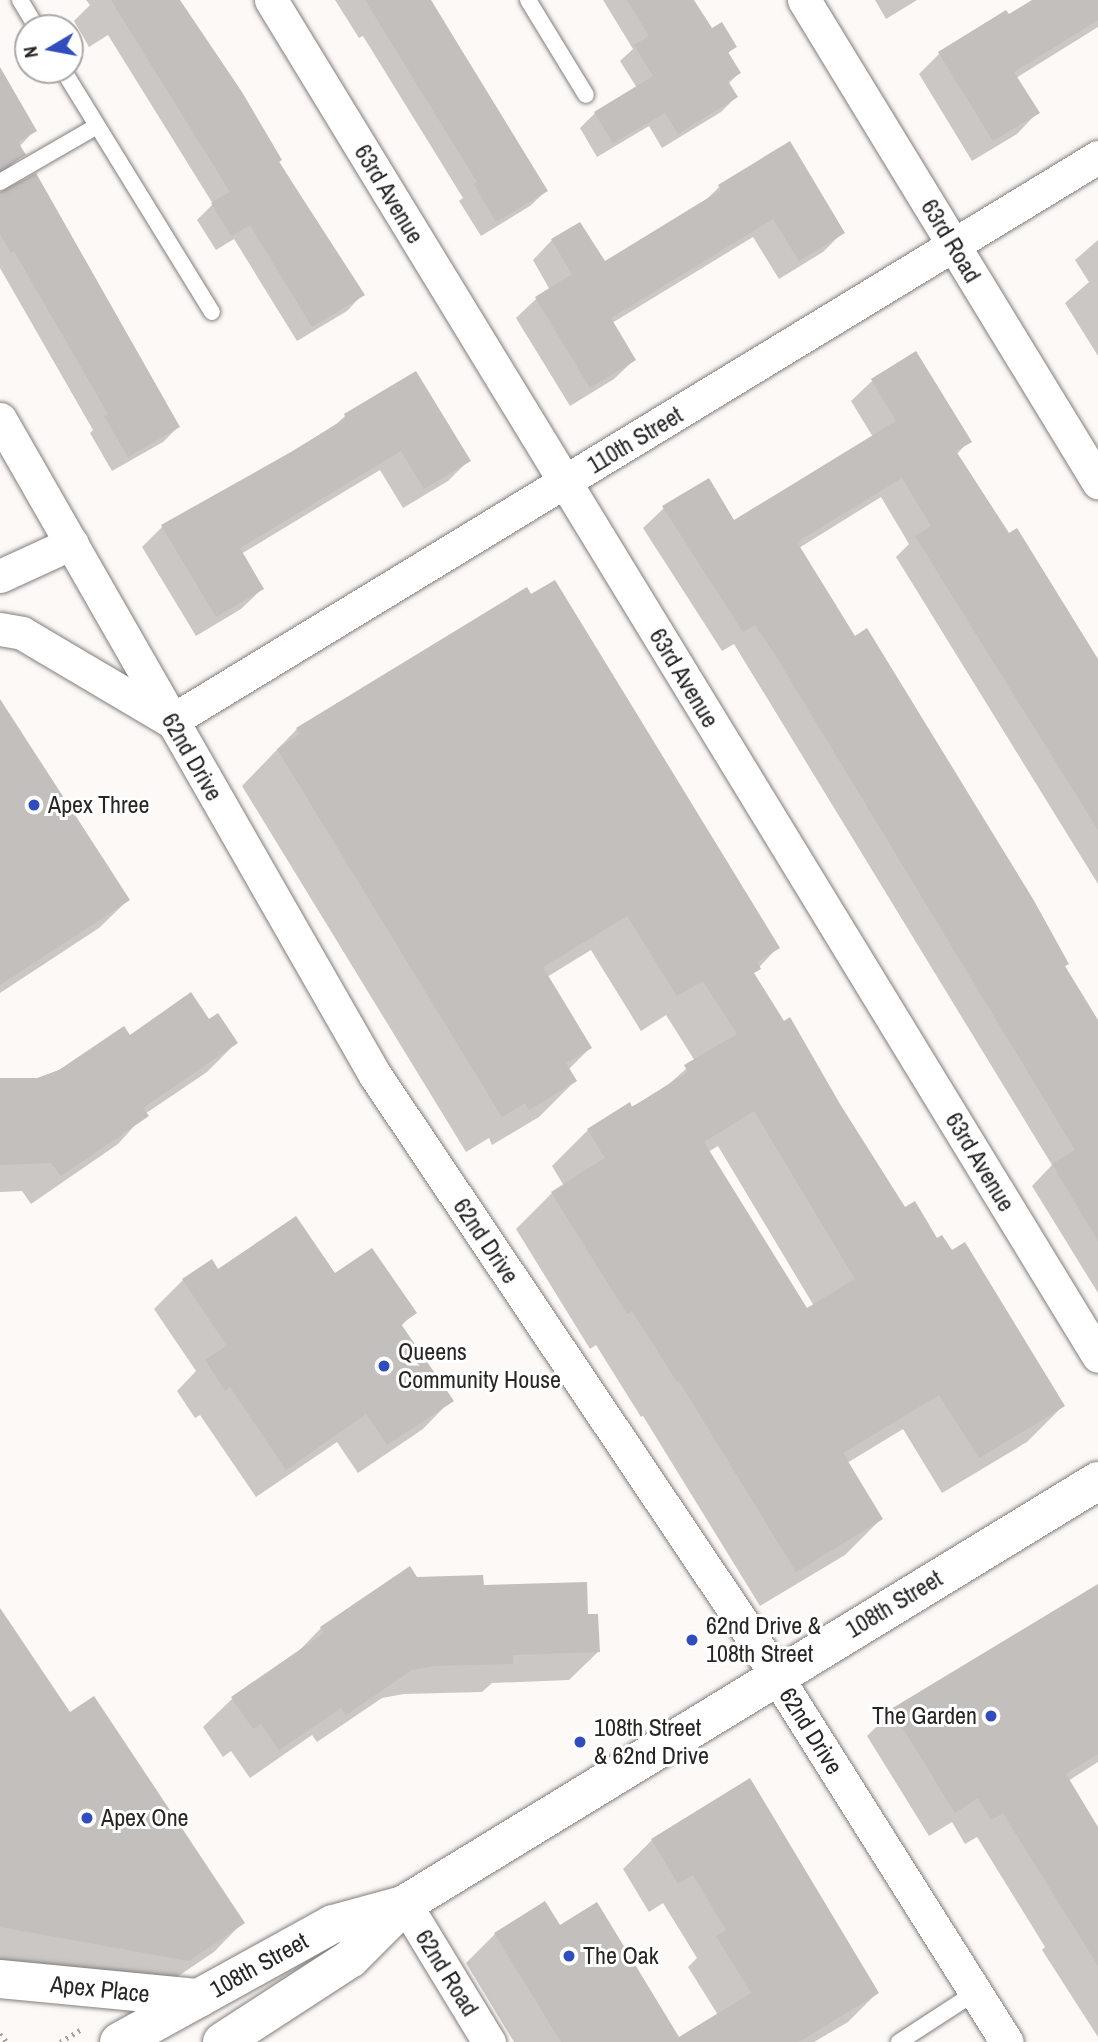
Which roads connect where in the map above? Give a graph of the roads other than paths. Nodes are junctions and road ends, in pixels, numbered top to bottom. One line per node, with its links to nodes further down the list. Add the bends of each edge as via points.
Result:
1 (528, 0): 5 (lane)
2 (804, 0): 9 (street, 63rd Road)
3 (274, 1): 13 (street, 63rd Avenue)
4 (72, 84): 6 (lane)
5 (586, 95)
6 (97, 126): 8 (lane); 10 (lane)
7 (1098, 157): 9 (street, 110th Street)
8 (0, 182)
9 (953, 245): 12 (street, 63rd Road); 13 (street, 110th Street)
10 (212, 312)
11 (0, 419): 14 (street, 62nd Drive)
12 (1098, 482)
13 (565, 483): 17 (street, 110th Street); 18 (street, 63rd Avenue)
14 (72, 543): 15 (street); 17 (street, 62nd Drive)
15 (0, 576)
16 (0, 629): 17 (street, via 22,633)
17 (171, 721): 20 (street, 62nd Drive, via 375,1075)
18 (1098, 1356)
19 (1098, 1481): 20 (main road, 108th Street)
20 (776, 1676): 21 (main road, 108th Street); 23 (street, 62nd Drive)
21 (405, 1904): 24 (main road, 108th Street, via 333,1924); 26 (main road, 108th Street, via 350,1959); 27 (street, 62nd Road)
22 (0, 1979): 24 (main road, Apex Place)
23 (976, 1992): 28 (lane); 29 (street, 62nd Drive)
24 (199, 1998): 25 (main road, 108th Street)
25 (119, 2042)
26 (222, 2042)
27 (489, 2042)
28 (899, 2042)
29 (1007, 2042)

